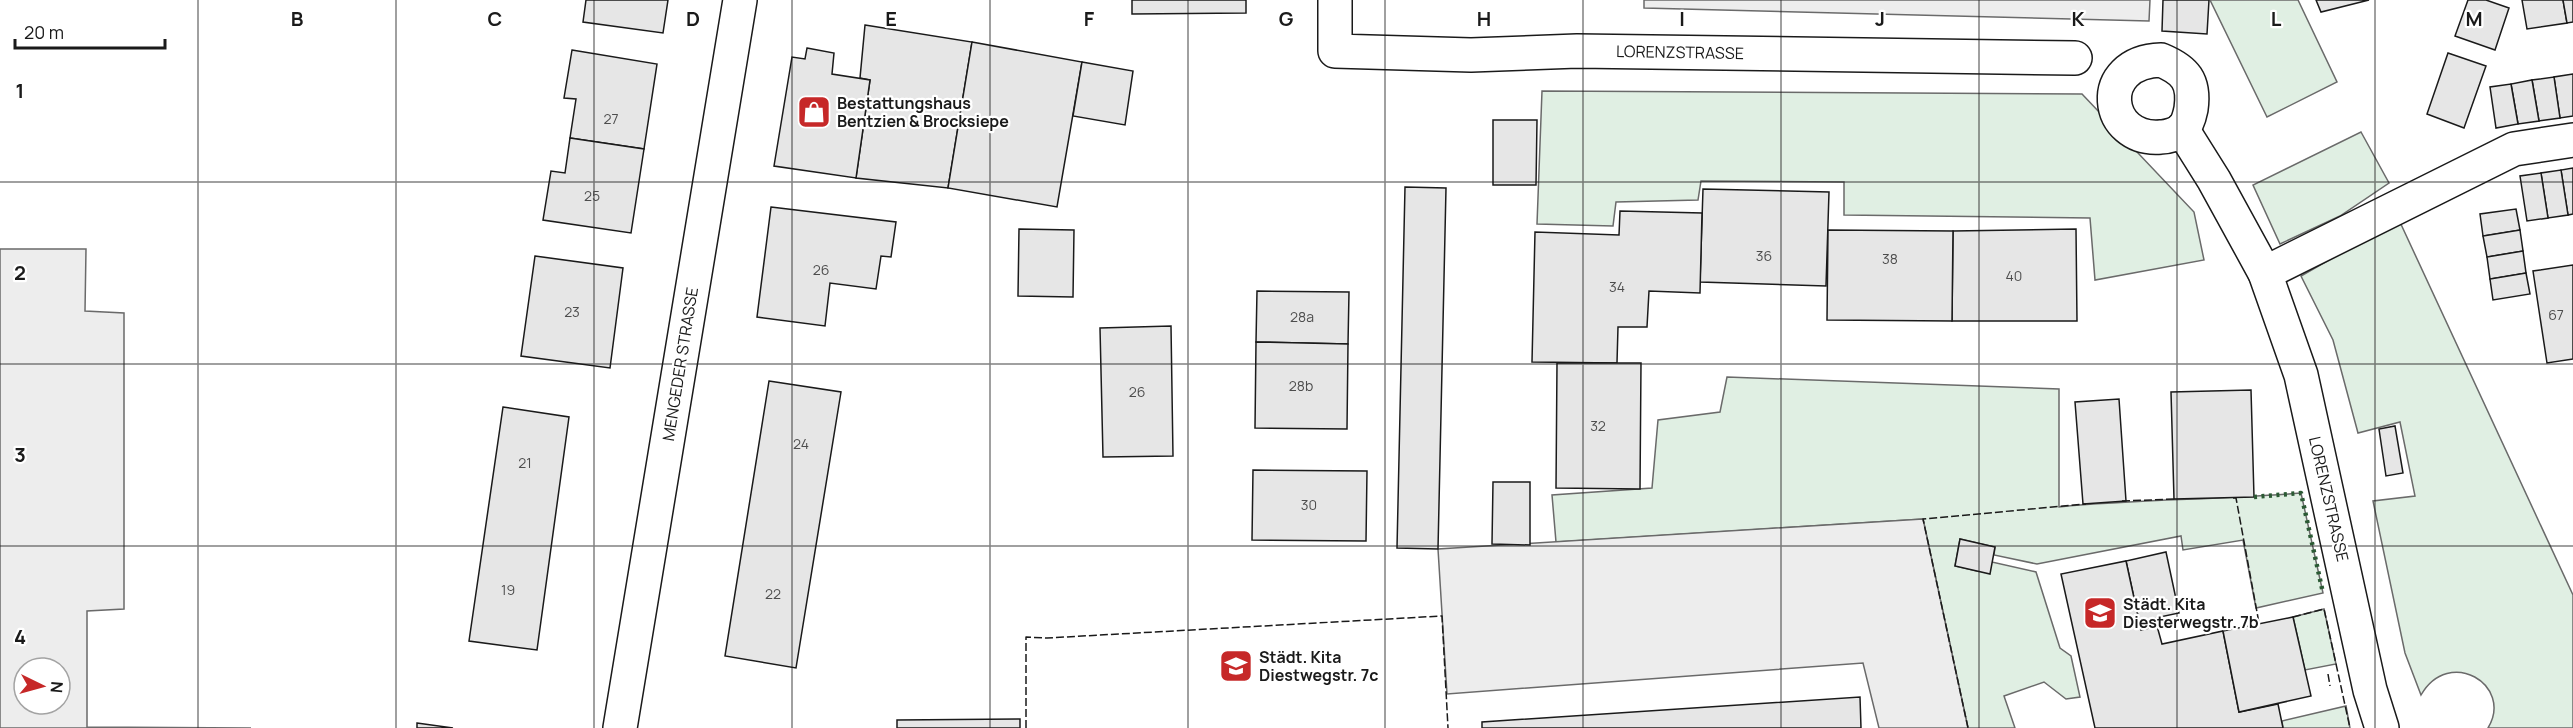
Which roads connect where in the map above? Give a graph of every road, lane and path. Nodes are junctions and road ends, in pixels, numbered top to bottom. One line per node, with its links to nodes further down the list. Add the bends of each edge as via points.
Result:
1 (740, 0): 7 (street, MENGEDER STRASSE)
2 (1335, 0): 3 (street, LORENZSTRASSE, via 1335,51)
3 (2075, 58)
4 (2182, 129): 6 (street, LORENZSTRASSE)
5 (2573, 140): 6 (street, via 2514,148)
6 (2265, 273): 8 (street, LORENZSTRASSE, via 2301,375 2370,690)
7 (620, 728)
8 (2382, 728)

